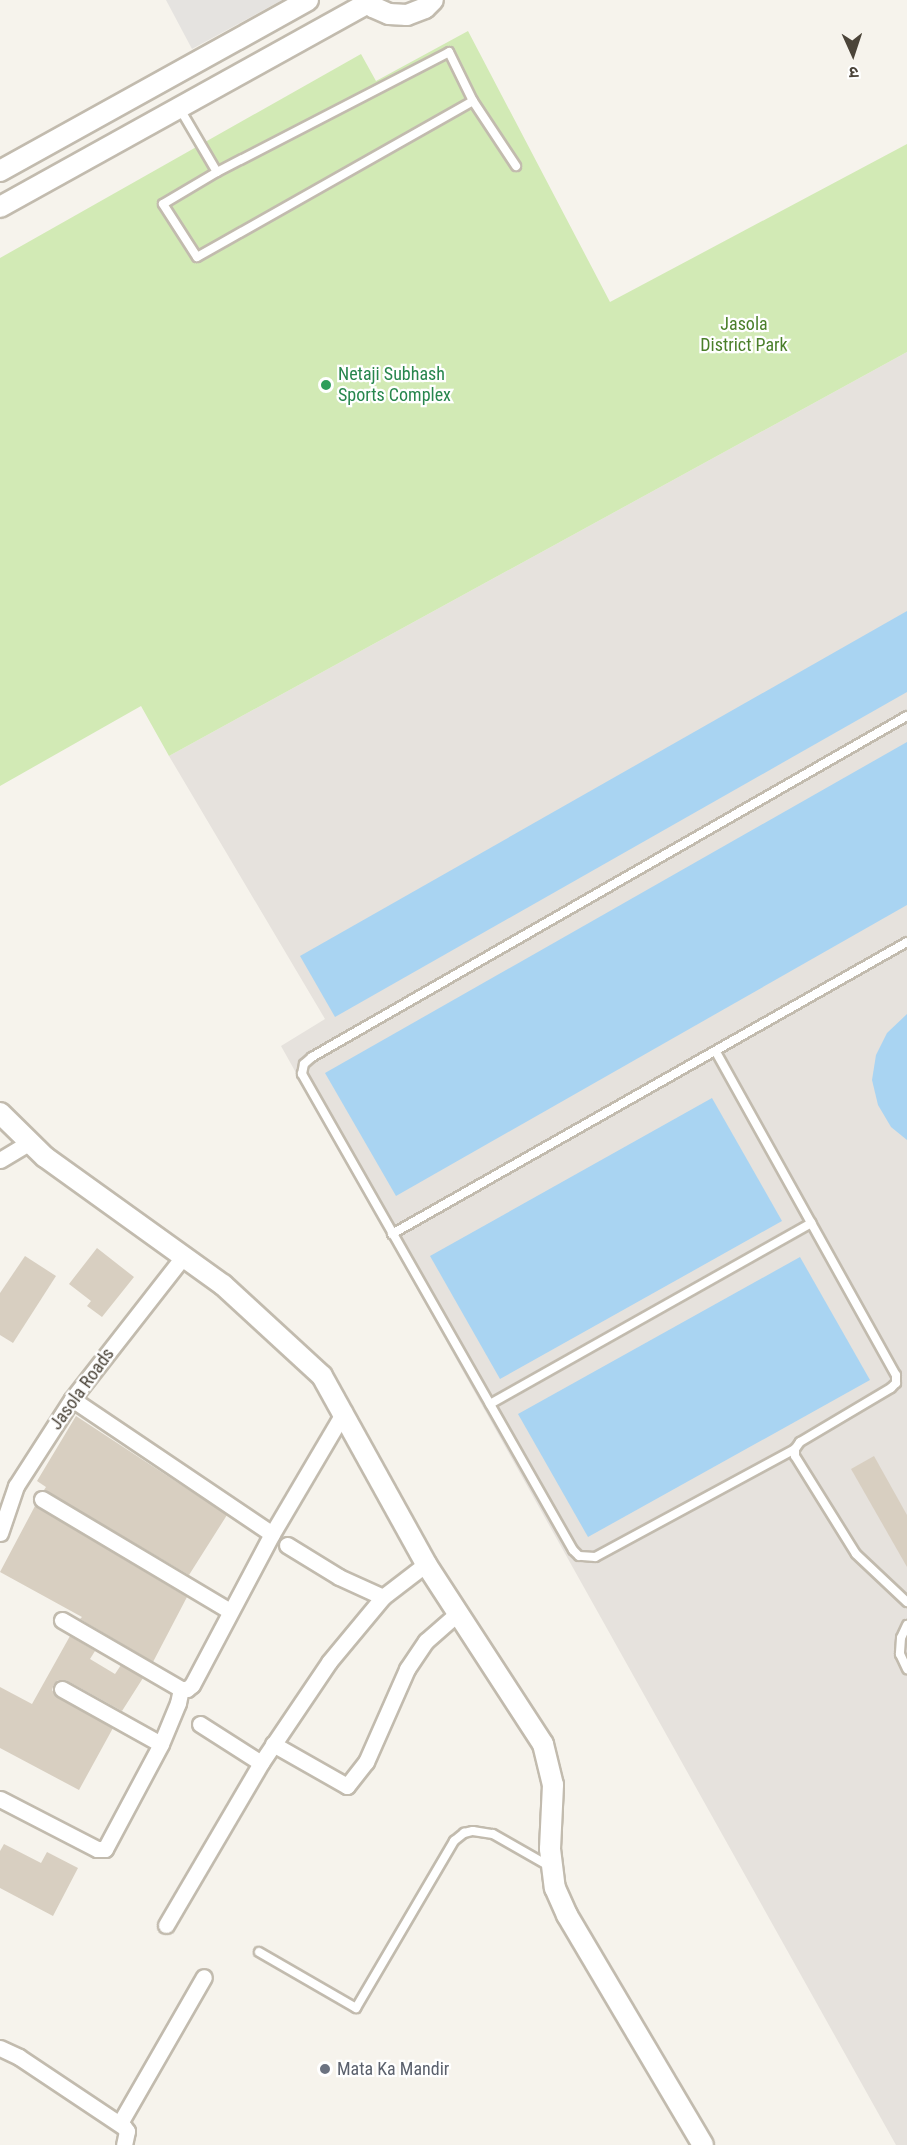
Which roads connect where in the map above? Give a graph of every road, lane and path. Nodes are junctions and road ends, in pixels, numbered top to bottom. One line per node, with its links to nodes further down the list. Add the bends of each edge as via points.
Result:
1 (308, 0): 7 (street)
2 (433, 0): 3 (street, via 407,15 388,14)
3 (367, 1): 5 (street)
4 (473, 100): 6 (lane); 8 (lane, via 449,52); 8 (lane, via 197,257 163,204)
5 (179, 107): 8 (lane); 9 (street)
6 (516, 166)
7 (0, 171)
8 (217, 172)
9 (0, 207)
10 (907, 717): 17 (lane, via 304,1064 304,1081)
11 (907, 942): 12 (lane)
12 (716, 1052): 16 (lane); 17 (lane)
13 (0, 1113): 14 (street)
14 (30, 1142): 15 (street); 18 (street)
15 (0, 1160)
16 (811, 1223): 20 (lane); 22 (lane, via 893,1369 896,1383 800,1442)
17 (392, 1234): 20 (lane)
18 (183, 1257): 19 (street, Jasola Roads); 21 (street, via 223,1285 322,1376)
19 (72, 1399): 24 (street, Jasola Roads, via 16,1486); 25 (street)
20 (490, 1404): 22 (lane, via 573,1550 588,1558)
21 (344, 1412): 25 (street); 27 (street)
22 (795, 1449): 29 (lane, via 798,1464 856,1554)
23 (42, 1499): 30 (street)
24 (0, 1533)
25 (272, 1534): 30 (street)
26 (287, 1545): 28 (street, via 339,1577)
27 (426, 1564): 28 (street); 31 (street)
28 (383, 1597): 39 (street, via 329,1662)
29 (907, 1602)
30 (230, 1611): 36 (street, via 192,1685)
31 (458, 1613): 39 (street, via 426,1641 407,1669 366,1762 347,1786); 42 (street, via 543,1744 553,1785)
32 (62, 1620): 36 (street)
33 (907, 1625): 34 (lane, via 900,1654)
34 (907, 1669)
35 (62, 1689): 38 (street)
36 (181, 1689): 38 (street)
37 (200, 1724): 40 (street)
38 (161, 1744): 41 (street, via 105,1849 97,1849)
39 (273, 1744): 40 (street)
40 (261, 1763): 43 (street)
41 (0, 1799)
42 (550, 1866): 44 (lane, via 493,1834 464,1833 454,1842 356,2008); 49 (street, via 567,1915)
43 (166, 1925)
44 (259, 1952)
45 (204, 1977): 47 (street)
46 (0, 2048): 47 (street)
47 (120, 2123): 48 (street, via 127,2131)
48 (124, 2145)
49 (703, 2145)

